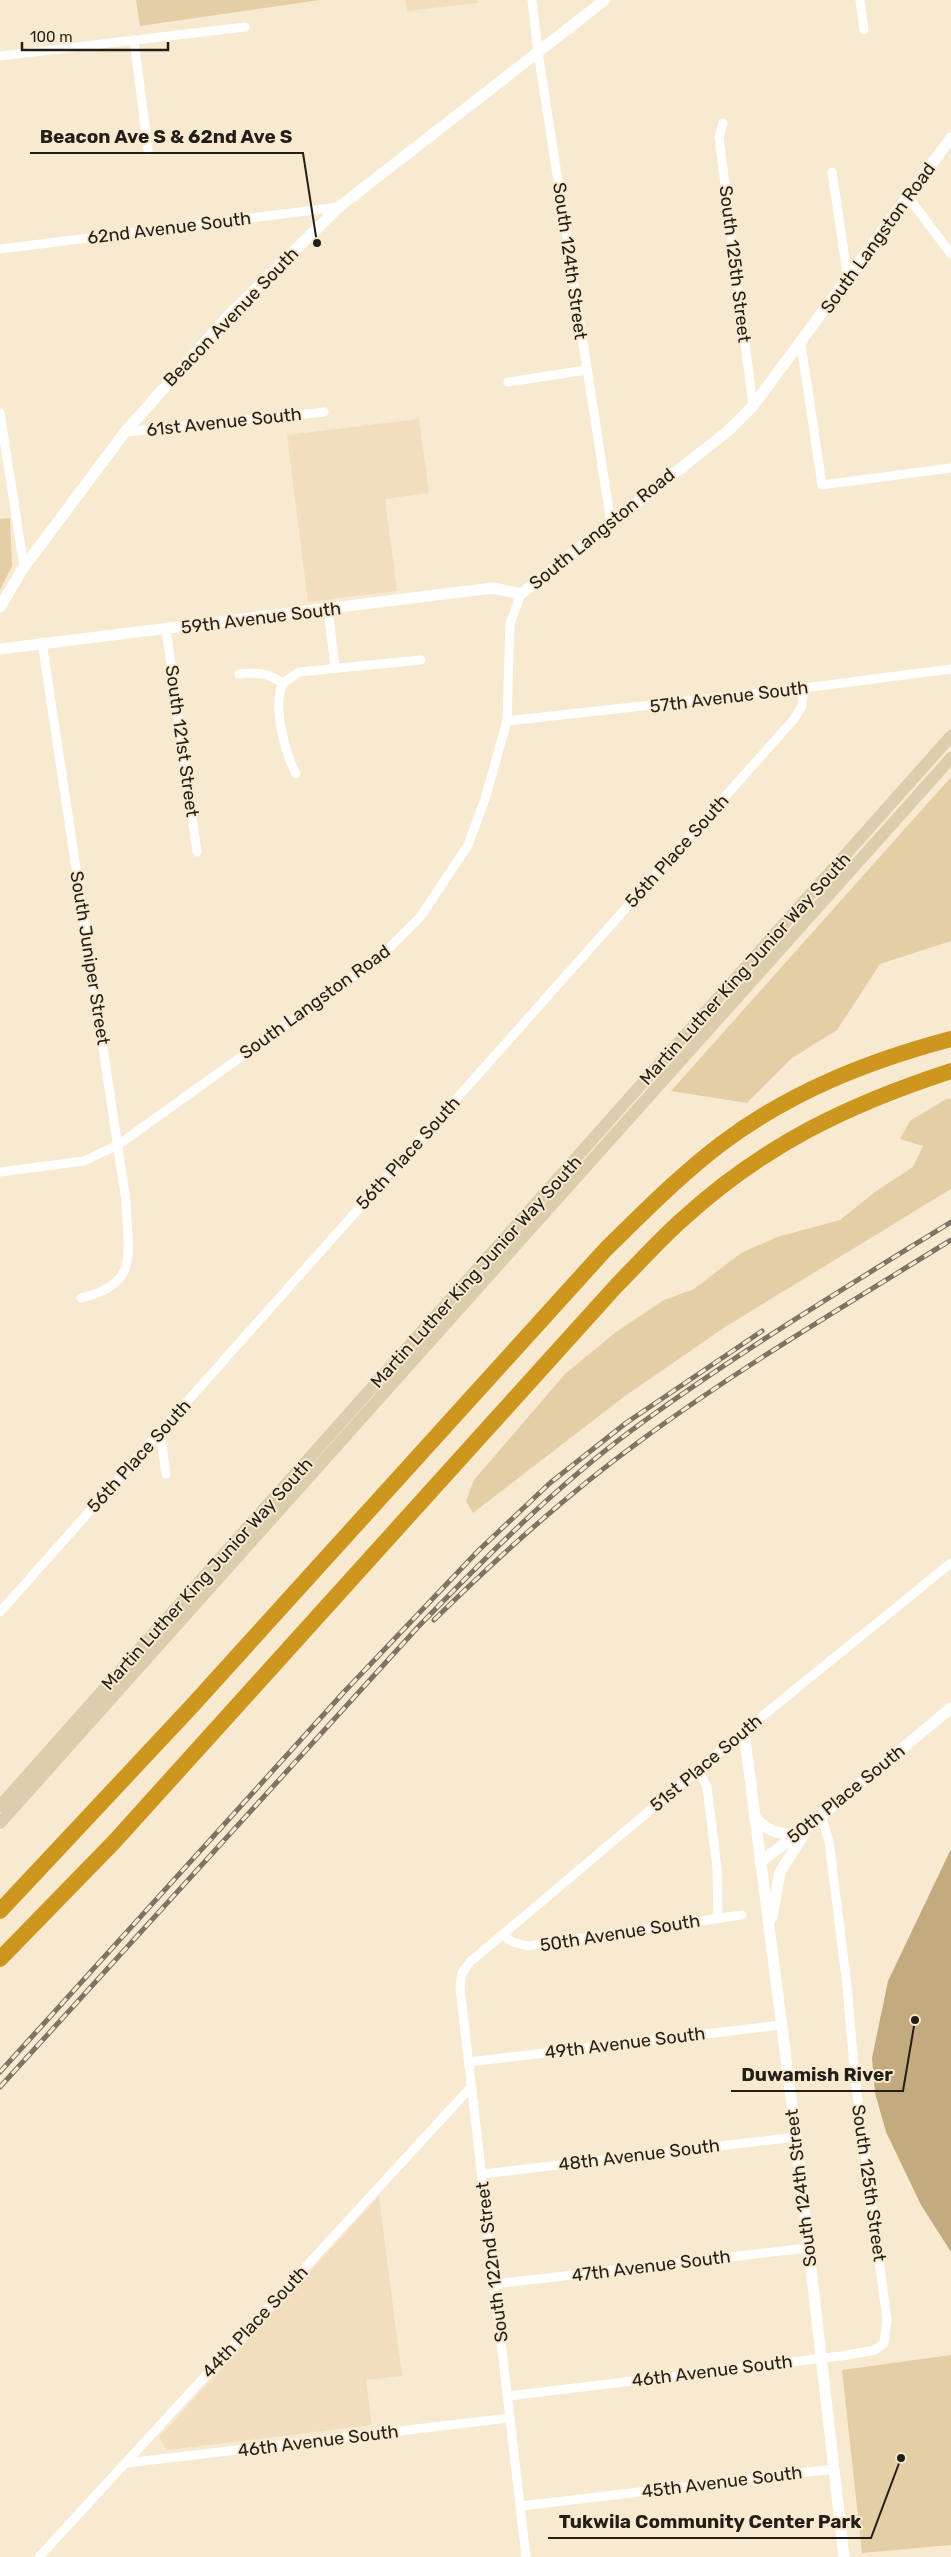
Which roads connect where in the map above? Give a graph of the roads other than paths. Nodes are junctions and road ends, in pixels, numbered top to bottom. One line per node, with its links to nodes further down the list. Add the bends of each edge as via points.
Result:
1 (532, 0): 7 (street, South 124th Street)
2 (860, 0): 5 (street)
3 (604, 1): 7 (street, Beacon Avenue South)
4 (245, 27): 6 (street)
5 (864, 30)
6 (134, 40): 8 (street); 11 (street)
7 (538, 52): 14 (street, Beacon Avenue South); 19 (street, South 124th Street)
8 (0, 56)
9 (723, 123): 21 (street, South 125th Street, via 719,137)
10 (951, 138): 13 (street, South Langston Road)
11 (148, 150)
12 (832, 172): 17 (street)
13 (908, 197): 16 (street); 17 (street, South Langston Road)
14 (339, 207): 15 (street, 62nd Avenue South); 24 (street, Beacon Avenue South, via 229,315)
15 (0, 249)
16 (951, 254)
17 (848, 279): 18 (street, South Langston Road)
18 (801, 344): 21 (street, South Langston Road); 25 (street, via 822,485)
19 (586, 370): 20 (street); 26 (street, South 124th Street)
20 (508, 382)
21 (753, 406): 26 (street, South Langston Road, via 728,431)
22 (324, 412): 24 (street, 61st Avenue South)
23 (0, 413): 27 (street)
24 (125, 432): 27 (street, Beacon Avenue South)
25 (951, 468)
26 (611, 523): 28 (street, South Langston Road)
27 (24, 566): 29 (street, Beacon Avenue South)
28 (521, 594): 30 (street, 59th Avenue South, via 493,588); 40 (street, South Langston Road, via 510,624)
29 (0, 607)
30 (328, 609): 31 (street, 59th Avenue South); 35 (street)
31 (166, 629): 32 (street, 59th Avenue South); 44 (street, South 121st Street)
32 (42, 642): 33 (street, 59th Avenue South); 47 (street, South Juniper Street)
33 (0, 649)
34 (421, 660): 35 (street)
35 (335, 667): 38 (street, via 299,672)
36 (951, 669): 39 (street, 57th Avenue South)
37 (239, 674): 38 (street, via 258,672)
38 (283, 683): 43 (street, via 279,708 287,755)
39 (804, 688): 40 (street, 57th Avenue South); 50 (street, 56th Place South, via 802,706 794,719)
40 (507, 721): 47 (street, South Langston Road, via 468,845 421,916 379,958)
41 (951, 736): 57 (main road, Martin Luther King Junior Way South)
42 (951, 758): 60 (main road, Martin Luther King Junior Way South)
43 (296, 774)
44 (197, 852)
45 (951, 1039): 64 (highway, via 852,1069 790,1100 720,1145 674,1182 605,1250 191,1707)
46 (951, 1071): 69 (highway, via 842,1111 777,1146 683,1218 617,1285 114,1842)
47 (118, 1144): 48 (street, South Langston Road, via 84,1161); 49 (street, South Juniper Street, via 126,1201 128,1265 124,1275 102,1294)
48 (0, 1172)
49 (82, 1298)
50 (160, 1432): 51 (street); 53 (street, 56th Place South)
51 (166, 1474)
52 (951, 1563): 55 (street, 51st Place South)
53 (0, 1612)
54 (951, 1708): 58 (street, 50th Place South)
55 (744, 1731): 56 (street, 51st Place South); 59 (street, South 124th Street)
56 (698, 1769): 66 (street, via 708,1787 717,1868); 67 (street, 51st Place South)
57 (0, 1806)
58 (821, 1816): 61 (street, 50th Place South); 78 (street, South 125th Street, via 829,1841 855,2078 887,2320)
59 (755, 1817): 61 (street, via 774,1832 788,1835); 63 (street, South 124th Street)
60 (0, 1824)
61 (806, 1829): 62 (street); 63 (street, 50th Place South)
62 (786, 1861): 63 (street, 50th Place South); 68 (street, via 776,1888)
63 (760, 1862): 68 (street, South 124th Street)
64 (0, 1911)
65 (742, 1915): 66 (street, 50th Avenue South)
66 (718, 1918): 67 (street, 50th Avenue South, via 528,1946)
67 (502, 1935): 70 (street, 51st Place South)
68 (771, 1951): 71 (street, South 124th Street)
69 (0, 1959)
70 (465, 1968): 72 (street, South 122nd Street, via 460,1988)
71 (781, 2025): 72 (street, 49th Avenue South); 74 (street, South 124th Street)
72 (468, 2062): 73 (street, South 122nd Street)
73 (471, 2086): 75 (street, South 122nd Street); 82 (street, 44th Place South)
74 (796, 2137): 75 (street, 48th Avenue South); 76 (street, South 124th Street)
75 (482, 2174): 77 (street, South 122nd Street)
76 (808, 2248): 77 (street, 47th Avenue South); 79 (street, South 124th Street)
77 (495, 2284): 80 (street, South 122nd Street)
78 (884, 2343): 79 (street, 46th Avenue South, via 871,2352)
79 (821, 2358): 80 (street, 46th Avenue South); 83 (street, South 124th Street)
80 (508, 2396): 81 (street, South 122nd Street)
81 (510, 2418): 82 (street, 46th Avenue South); 84 (street, South 122nd Street)
82 (126, 2463): 85 (street, 44th Place South)
83 (834, 2469): 84 (street, 45th Avenue South); 87 (street, South 124th Street)
84 (521, 2506): 86 (street, South 122nd Street)
85 (40, 2557)
86 (526, 2557)
87 (844, 2557)

